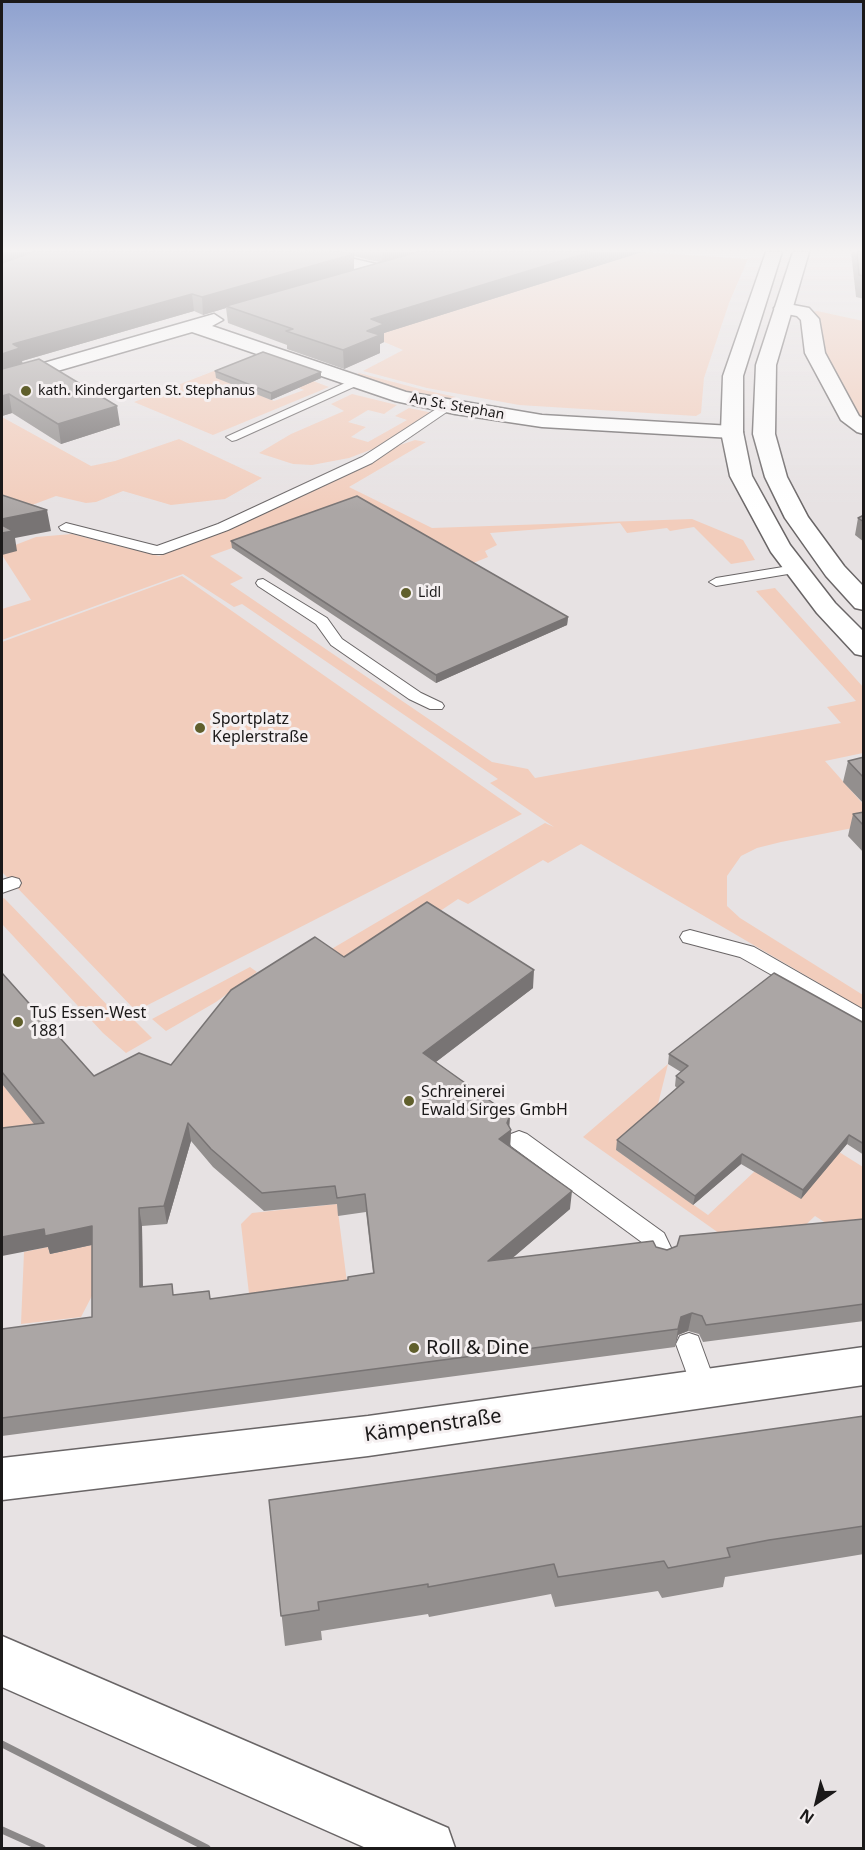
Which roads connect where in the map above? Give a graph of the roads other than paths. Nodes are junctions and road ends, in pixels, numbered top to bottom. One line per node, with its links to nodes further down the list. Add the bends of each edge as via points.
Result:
1 (147, 338): 6 (main road)
2 (228, 338): 7 (main road, An St. Stephan)
3 (745, 338): 10 (main road, via 733,376)
4 (774, 338): 16 (main road, via 762,398 764,434 773,466 797,518)
5 (813, 338): 9 (main road, via 815,353 851,420)
6 (8, 376)
7 (354, 382): 8 (main road, An St. Stephan); 11 (lane)
8 (447, 406): 10 (main road, An St. Stephan, via 542,421); 12 (lane, via 367,460 223,527 158,551)
9 (864, 428)
10 (732, 432): 13 (main road, via 741,476)
11 (232, 437)
12 (66, 527)
13 (795, 569): 14 (lane); 17 (main road)
14 (716, 582)
15 (263, 583): 18 (lane, via 322,621 336,642)
16 (864, 603)
17 (864, 648)
18 (436, 706)
19 (690, 937): 20 (lane, via 747,952)
20 (864, 1020)
21 (519, 1140): 22 (lane, via 656,1240)
22 (663, 1256)
23 (689, 1344): 25 (lane)
24 (864, 1366): 25 (main road, Kämpenstraße)
25 (704, 1388): 26 (main road, Kämpenstraße, via 368,1436)
26 (2, 1479)
27 (2, 1661): 28 (main road)
28 (428, 1848)

